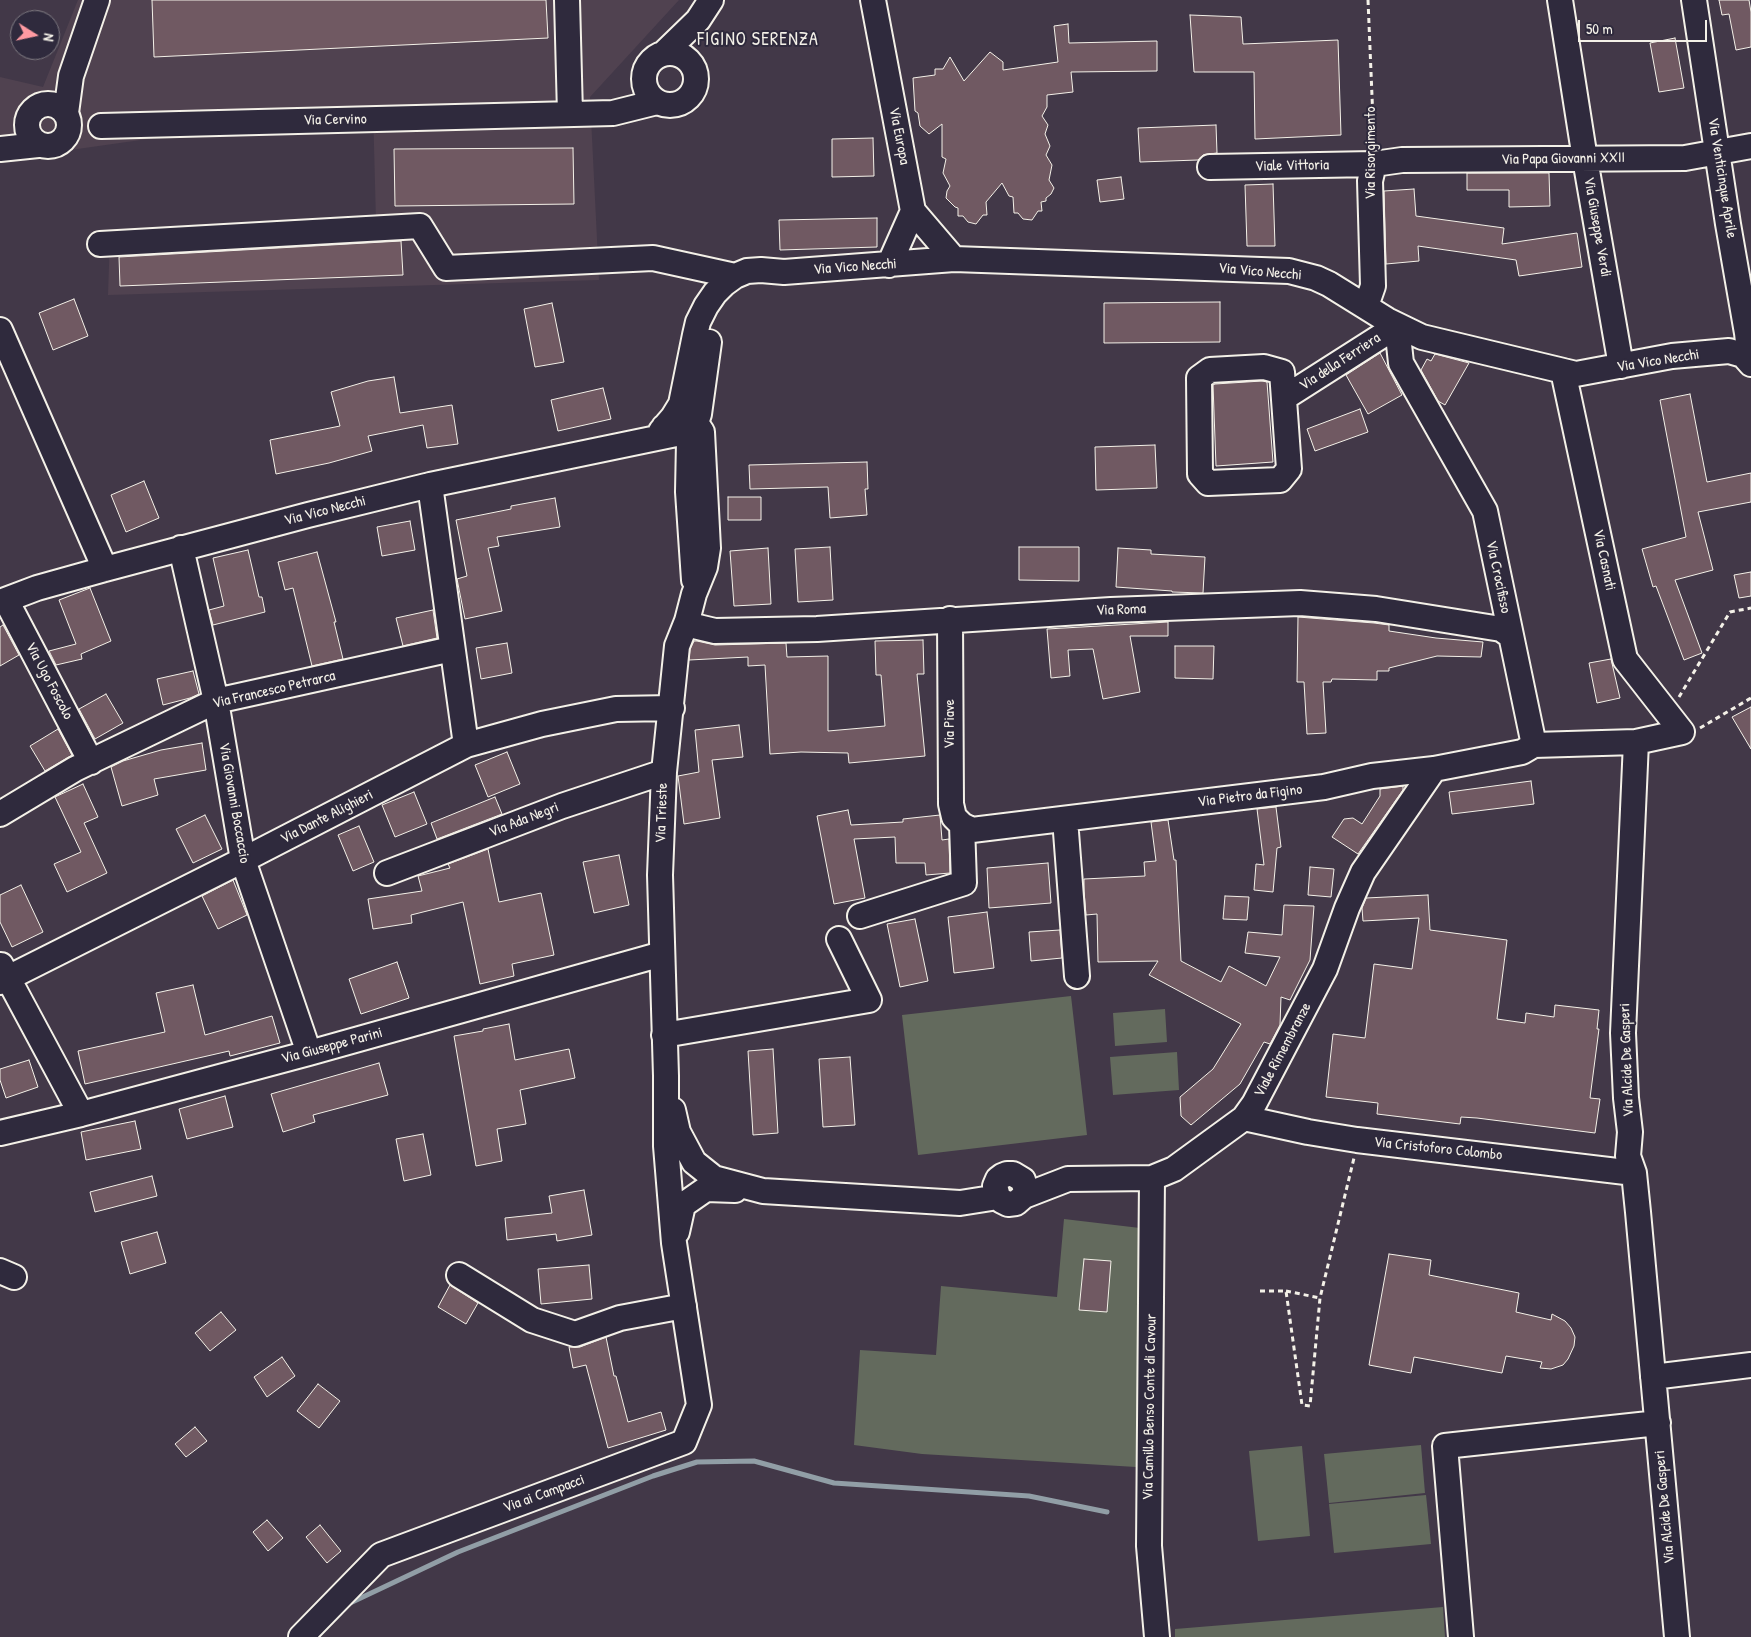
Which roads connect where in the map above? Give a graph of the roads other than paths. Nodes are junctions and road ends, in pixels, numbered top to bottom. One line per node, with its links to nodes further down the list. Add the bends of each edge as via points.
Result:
1 (97, 0): 14 (street, via 71,76)
2 (567, 0): 13 (street)
3 (711, 0): 7 (street, Via Cervino)
4 (873, 0): 23 (street, Via Europa)
5 (1560, 0): 20 (street, Via Giuseppe Verdi)
6 (1694, 0): 19 (street, Via Venticinque Aprile)
7 (698, 20): 8 (street, Via Cervino); 9 (street, Via Cervino)
8 (666, 52): 9 (street, via 685,56); 10 (street, Via Cervino, via 647,66)
9 (692, 63): 11 (street, Via Cervino, via 697,83 689,98 673,105)
10 (644, 77): 11 (street, via 648,94); 12 (street, Via Cervino)
11 (657, 102): 12 (street, Via Cervino)
12 (613, 113): 13 (street, Via Cervino)
13 (570, 114): 14 (street, Via Cervino, via 101,126)
14 (64, 119): 15 (street, via 44,104 31,112); 16 (street, via 61,143 49,147)
15 (27, 122): 16 (street, via 28,132); 18 (street)
16 (38, 145): 18 (street)
17 (1751, 146): 19 (street, Via Papa Giovanni XXII)
18 (0, 148)
19 (1718, 153): 20 (street, Via Papa Giovanni XXII, via 1685,158); 33 (street, Via Venticinque Aprile, via 1748,332)
20 (1585, 158): 21 (street, Via Papa Giovanni XXII, via 1402,160); 34 (street, Via Giuseppe Verdi)
21 (1374, 164): 22 (street, Viale Vittoria); 29 (street, Via Risorgimento, via 1370,181 1373,286)
22 (1210, 167)
23 (913, 211): 25 (street, Via Europa); 26 (street)
24 (100, 244): 28 (street, via 420,226 446,268 653,258)
25 (954, 259): 26 (street, Via Vico Necchi); 29 (street, Via Vico Necchi, via 1289,271 1316,278)
26 (890, 265): 27 (street, Via Vico Necchi)
27 (784, 272): 28 (street, Via Vico Necchi, via 746,271); 37 (street, Via Vico Necchi, via 742,289 719,314 709,338 699,414)
28 (735, 276): 32 (street, Via Vico Necchi, via 715,293 706,306 698,322)
29 (1366, 306): 30 (street, Via Vico Necchi)
30 (1397, 326): 35 (street, Via Vico Necchi, via 1422,337); 36 (street, Via della Ferriera); 45 (street, Via Crocifisso, via 1401,363 1485,511)
31 (0, 330): 41 (street)
32 (691, 357): 37 (street, Via Vico Necchi, via 694,378); 38 (street, Via Vico Necchi, via 681,404)
33 (1747, 359): 34 (street, Via Vico Necchi, via 1729,351 1672,356)
34 (1622, 366): 35 (street, Via Vico Necchi, via 1576,374)
35 (1563, 371): 49 (street, Via Casnati, via 1625,659 1675,723)
36 (1284, 398): 36 (street, Via della Ferriera, via 1289,469 1280,480 1208,484 1200,474 1199,378 1210,370 1264,367 1282,372)
37 (691, 424): 38 (street, Via Vico Necchi, via 681,433); 43 (street, Via Trieste, via 702,432 704,439 708,548 705,568)
38 (659, 433): 39 (street, Via Vico Necchi)
39 (430, 485): 40 (street, Via Vico Necchi); 46 (street)
40 (181, 548): 41 (street, Via Vico Necchi); 47 (street, Via Giovanni Boccaccio)
41 (104, 569): 42 (street, Via Vico Necchi)
42 (3, 601): 52 (street, Via Ugo Foscolo)
43 (690, 607): 44 (street, Via Roma, via 694,626 715,631 817,629); 48 (street, Via Trieste, via 678,646)
44 (950, 619): 45 (street, Via Roma, via 1300,603 1386,610 1501,629); 57 (street, Via Piave, via 950,796 954,817)
45 (1511, 636): 51 (street, Via Crocifisso)
46 (452, 649): 47 (street, Via Francesco Petrarca); 50 (street)
47 (216, 701): 52 (street, Via Francesco Petrarca); 58 (street, Via Giovanni Boccaccio)
48 (672, 708): 50 (street, Via Dante Alighieri, via 616,709 542,724); 54 (street, Via Trieste)
49 (1636, 742): 51 (street); 71 (street, Via Alcide De Gasperi, via 1623,1033 1630,1132 1628,1156)
50 (466, 745): 58 (street, Via Dante Alighieri)
51 (1534, 745): 53 (street, Via Pietro da Figino, via 1522,752)
52 (91, 762): 55 (street, Via Francesco Petrarca)
53 (1434, 769): 56 (street, Via Pietro da Figino, via 1372,776 1324,787); 69 (street, Viale Rimembranze, via 1363,872 1325,969)
54 (664, 772): 59 (street, Via Ada Negri, via 562,806); 62 (street, Via Trieste, via 660,875)
55 (0, 814)
56 (1065, 819): 57 (street, via 980,830); 64 (street)
57 (962, 825): 60 (street, Via Piave, via 964,883)
58 (243, 860): 63 (street, Via Dante Alighieri); 66 (street, Via Giovanni Boccaccio)
59 (387, 873)
60 (860, 916)
61 (839, 939): 65 (street, via 869,1000)
62 (662, 954): 65 (street, Via Trieste); 66 (street, Via Giuseppe Parini)
63 (3, 974): 68 (street)
64 (1077, 976)
65 (664, 1035): 67 (street, Via Trieste)
66 (309, 1053): 68 (street, Via Giuseppe Parini)
67 (666, 1076): 73 (street, via 678,1132 694,1162 714,1178); 74 (street, Via ai Campacci, via 666,1146)
68 (81, 1114): 70 (street, Via Giuseppe Parini)
69 (1244, 1118): 71 (street, Via Cristoforo Colombo, via 1357,1140); 72 (street, Viale Rimembranze, via 1174,1169)
70 (0, 1133)
71 (1634, 1173): 78 (street, Via Alcide De Gasperi)
72 (1152, 1178): 73 (street, Viale Rimembranze, via 1068,1179 1023,1188 1016,1203 1008,1204 1002,1201 997,1191 960,1203); 81 (street, Via Camillo Benso Conte di Cavour, via 1148,1546)
73 (763, 1191): 74 (street, via 706,1190 683,1205)
74 (674, 1243): 76 (street, Via ai Campacci)
75 (459, 1275): 76 (street, via 532,1320 575,1334 620,1318)
76 (684, 1306): 80 (street, Via ai Campacci, via 699,1405 684,1442 381,1555)
77 (1751, 1365): 78 (street)
78 (1653, 1377): 79 (street, Via Alcide De Gasperi)
79 (1658, 1423): 82 (street, via 1445,1446); 83 (street, Via Alcide De Gasperi)
80 (301, 1637)
81 (1157, 1637)
82 (1461, 1637)
83 (1677, 1637)

